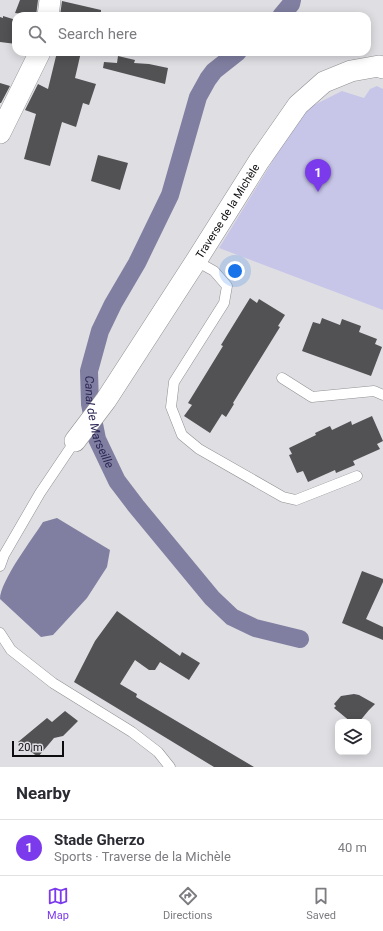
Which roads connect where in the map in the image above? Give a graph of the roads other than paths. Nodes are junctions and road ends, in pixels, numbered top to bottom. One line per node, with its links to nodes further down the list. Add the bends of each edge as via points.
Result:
1 (50, 0): 2 (street)
2 (48, 12)
3 (38, 56): 5 (street)
4 (383, 68): 6 (street, Traverse de la Michèle, via 379,66 351,71 324,82 298,104)
5 (0, 133)
6 (196, 261): 9 (street, Traverse de la Michèle, via 106,400); 10 (lane, via 214,270 227,286 224,303 174,382 171,407 182,435 199,449 283,497 296,500)
7 (282, 378): 8 (lane, via 312,397 374,390)
8 (383, 395)
9 (75, 441): 11 (lane, via 40,493)
10 (357, 476)
11 (0, 566)
12 (0, 633): 13 (lane, via 11,650 53,683 132,732 158,752)
13 (170, 767)

